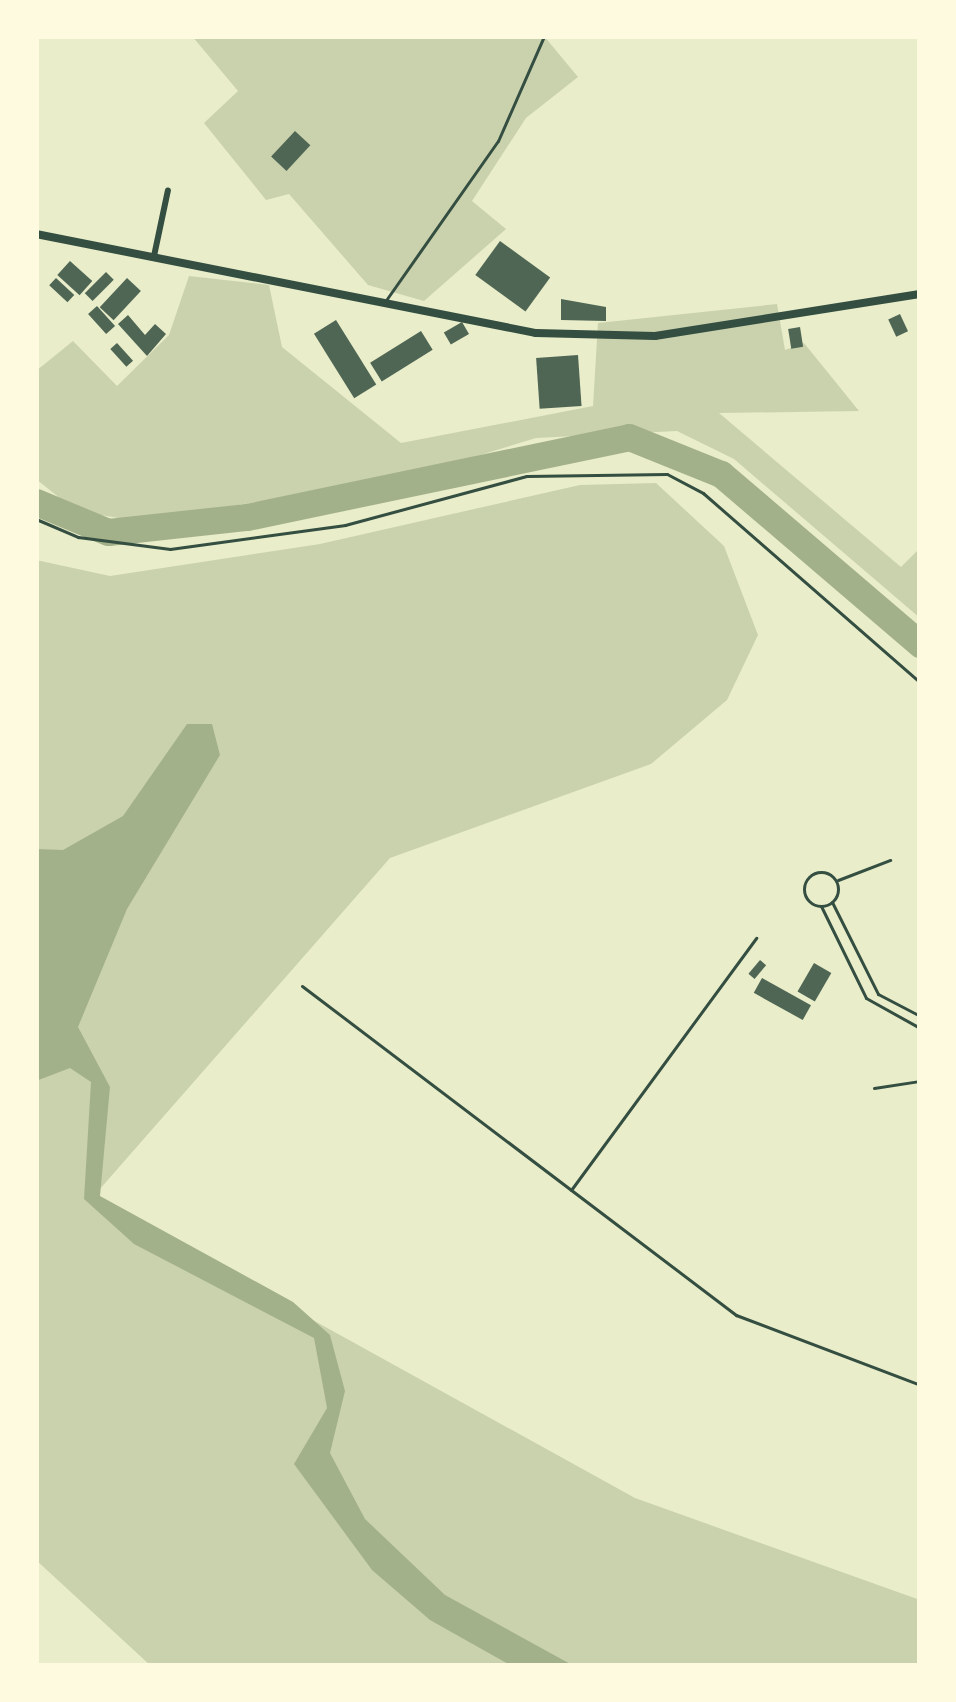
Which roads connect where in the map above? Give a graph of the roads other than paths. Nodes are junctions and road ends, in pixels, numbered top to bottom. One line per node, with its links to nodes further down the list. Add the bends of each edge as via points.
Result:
1 (544, 36): 6 (lane, via 498,141)
2 (168, 190): 4 (street)
3 (36, 234): 4 (street)
4 (154, 260): 6 (street)
5 (920, 294): 6 (street, via 600,338)
6 (383, 304)
7 (890, 860): 8 (lane)
8 (836, 880): 9 (lane); 10 (lane, via 821,872 806,880 806,897)
9 (832, 902): 10 (lane); 13 (lane, via 878,994)
10 (821, 906): 14 (lane, via 871,1005)
11 (756, 938): 17 (lane)
12 (302, 986): 17 (lane)
13 (920, 1016)
14 (920, 1028)
15 (920, 1081): 16 (lane)
16 (874, 1088)
17 (571, 1192): 18 (lane, via 736,1315)
18 (920, 1385)

